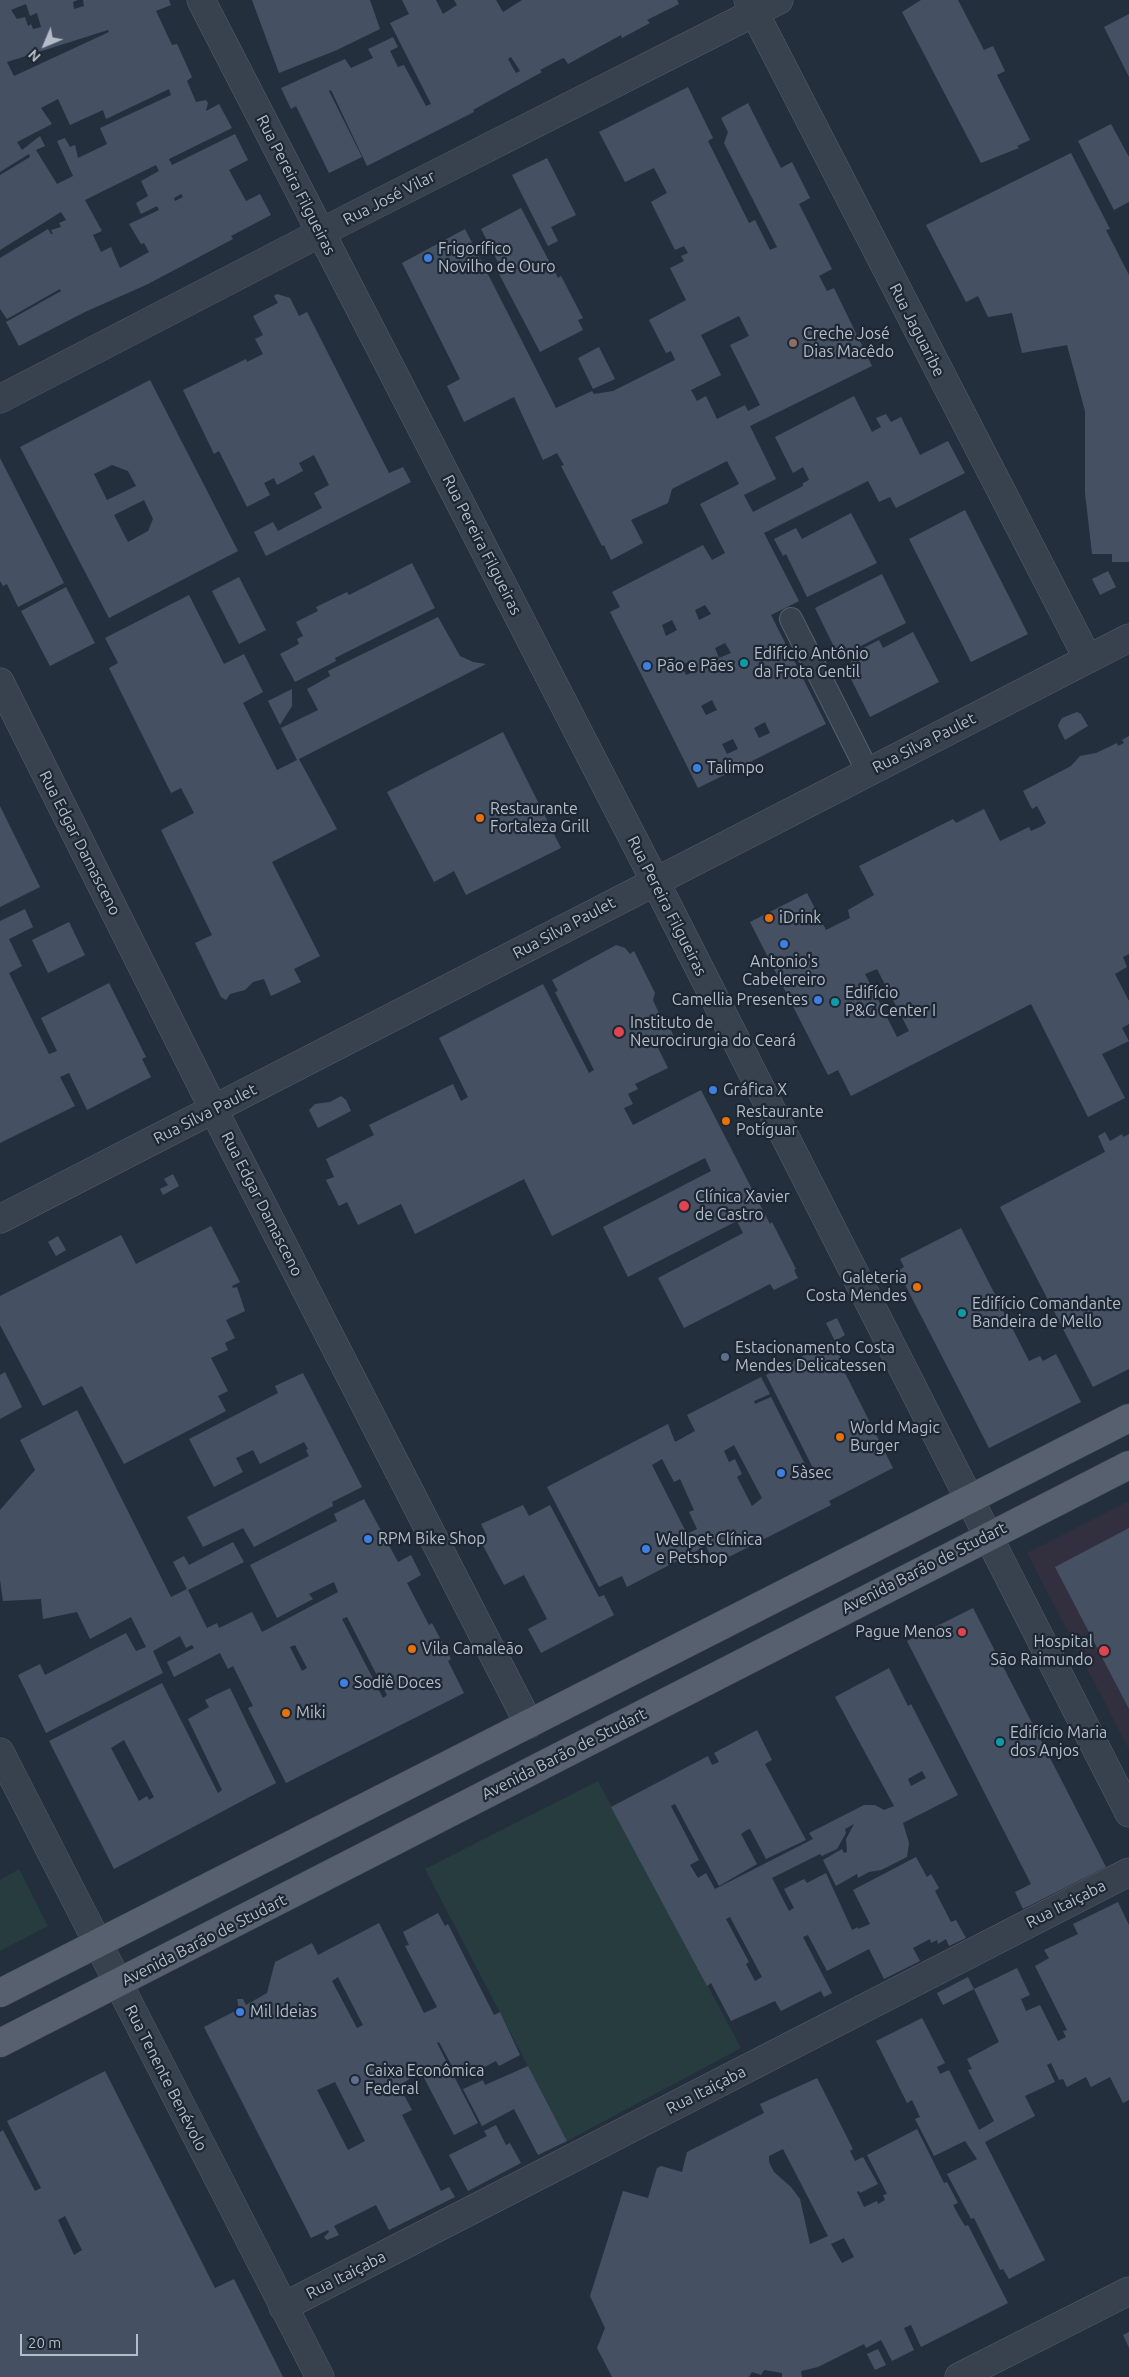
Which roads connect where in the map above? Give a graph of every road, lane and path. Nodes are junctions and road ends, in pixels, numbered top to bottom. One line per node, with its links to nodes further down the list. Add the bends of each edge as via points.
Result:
1 (201, 0): 4 (street, Rua Pereira Filgueiras)
2 (779, 0): 3 (street, Rua José Vilar)
3 (751, 7): 4 (street, Rua José Vilar); 8 (street, Rua Jaguaribe)
4 (320, 233): 5 (street, Rua José Vilar); 11 (street, Rua Pereira Filgueiras)
5 (3, 391)
6 (791, 619): 10 (lane)
7 (1129, 638): 8 (street, Rua Silva Paulet)
8 (1088, 659): 10 (street, Rua Silva Paulet)
9 (0, 682): 12 (street, Rua Edgar Damasceno)
10 (868, 772): 11 (street, Rua Silva Paulet)
11 (655, 881): 12 (street, Rua Silva Paulet); 16 (street, Rua Pereira Filgueiras)
12 (214, 1110): 13 (street, Rua Silva Paulet); 18 (street, Rua Edgar Damasceno)
13 (0, 1219)
14 (1129, 1418): 16 (main road)
15 (1129, 1465): 17 (main road, Avenida Barão de Studart)
16 (969, 1499): 17 (street, Rua Pereira Filgueiras); 18 (main road)
17 (988, 1536): 20 (street, Rua Pereira Filgueiras); 23 (main road, Avenida Barão de Studart)
18 (529, 1724): 22 (main road)
19 (0, 1752): 22 (street, Rua Tenente Benévolo)
20 (1129, 1813)
21 (1129, 1872): 27 (street, Rua Itaiçaba)
22 (98, 1945): 23 (street, Rua Tenente Benévolo); 24 (main road)
23 (118, 1984): 25 (main road, Avenida Barão de Studart); 27 (street, Rua Tenente Benévolo)
24 (0, 1993)
25 (0, 2044)
26 (1129, 2291): 29 (street)
27 (283, 2307): 28 (street, Rua Tenente Benévolo)
28 (320, 2377)
29 (959, 2377)

